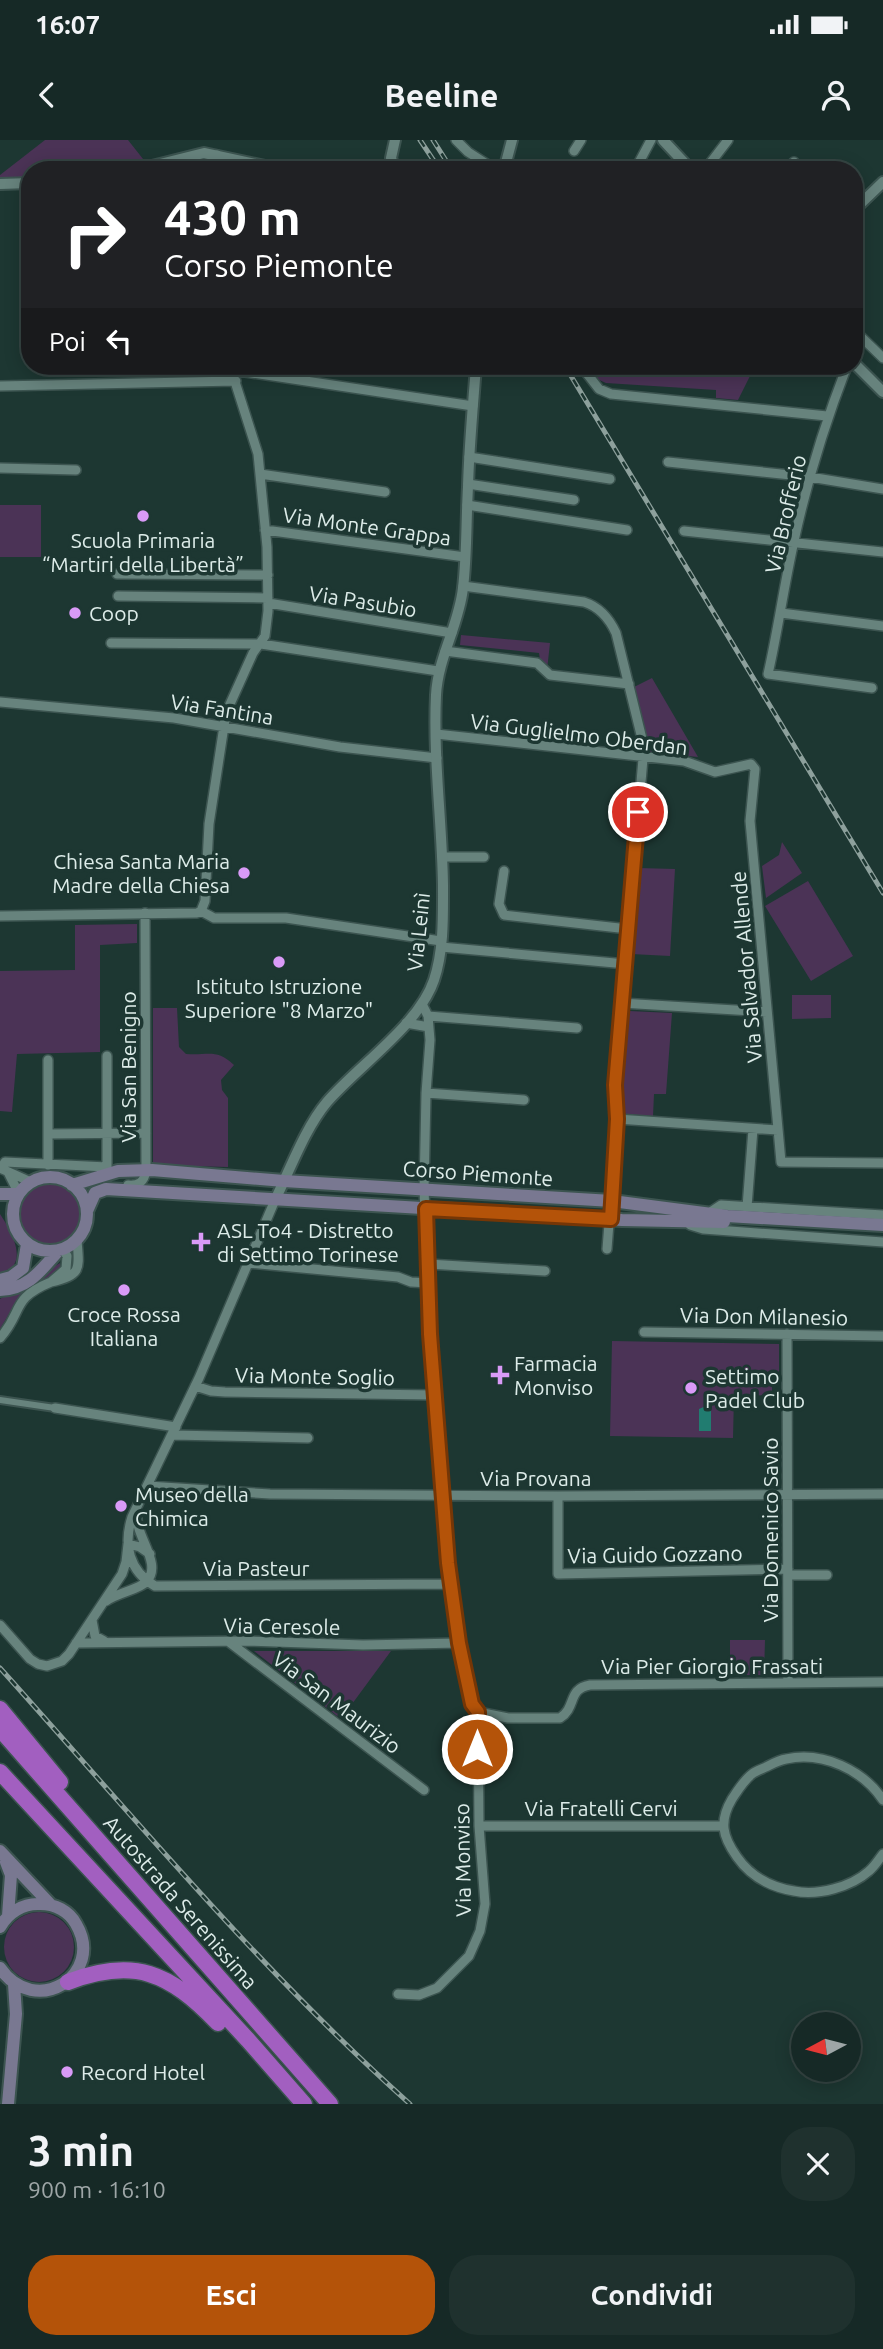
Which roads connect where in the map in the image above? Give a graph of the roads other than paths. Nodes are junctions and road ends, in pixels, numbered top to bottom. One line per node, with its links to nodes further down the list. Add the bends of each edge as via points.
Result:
1 (395, 140): 13 (street)
2 (456, 140): 14 (street)
3 (512, 140): 15 (street)
4 (581, 140): 8 (street)
5 (651, 140): 16 (street)
6 (663, 140): 17 (street)
7 (728, 140): 18 (street)
8 (574, 151)
9 (216, 155): 10 (street, via 200,153); 11 (street); 12 (street)
10 (170, 161)
11 (214, 161)
12 (243, 161)
13 (392, 161)
14 (482, 161)
15 (506, 161)
16 (640, 161)
17 (683, 161)
18 (712, 161)
19 (883, 182): 22 (street)
20 (21, 183): 21 (street)
21 (0, 184)
22 (863, 203)
23 (863, 339): 24 (street)
24 (883, 358)
25 (863, 372): 33 (street)
26 (234, 375): 31 (street)
27 (276, 375): 34 (street)
28 (475, 375): 34 (street, Via Leinì)
29 (588, 375): 35 (street, via 599,389 611,394)
30 (843, 375): 35 (street, Via Brofferio)
31 (236, 381): 32 (street); 40 (street)
32 (0, 386)
33 (883, 392)
34 (473, 406): 36 (street, Via Leinì)
35 (827, 416): 41 (street, Via Brofferio)
36 (469, 457): 42 (street); 43 (street, Via Leinì)
37 (668, 463): 41 (street)
38 (0, 468): 39 (street)
39 (76, 470)
40 (260, 474): 45 (street); 48 (street)
41 (810, 477): 44 (street); 51 (street, Via Brofferio)
42 (610, 479)
43 (468, 484): 46 (street); 47 (street, Via Leinì)
44 (883, 489)
45 (385, 492)
46 (574, 500)
47 (467, 505): 49 (street); 53 (street, Via Leinì)
48 (265, 530): 53 (street, Via Monte Grappa); 55 (street)
49 (627, 530)
50 (684, 531): 51 (street)
51 (793, 542): 52 (street); 59 (street, Via Brofferio)
52 (883, 552)
53 (465, 557): 56 (street, Via Leinì)
54 (117, 574): 55 (street)
55 (268, 575): 58 (street)
56 (463, 586): 61 (street, Via Leinì); 66 (street, via 584,602 598,608 616,633)
57 (118, 596): 58 (street, Via Pasubio)
58 (268, 601): 61 (street, Via Pasubio); 63 (street)
59 (781, 613): 60 (street); 67 (street, Via Brofferio, via 768,674)
60 (883, 626)
61 (453, 633): 64 (street, Via Leinì)
62 (111, 643): 63 (street)
63 (261, 644): 65 (street); 69 (street, via 253,653)
64 (445, 651): 65 (street, Via Leinì); 66 (street, via 537,663 550,675)
65 (438, 671): 70 (street, Via Leinì)
66 (629, 684): 71 (street, via 643,739)
67 (872, 688)
68 (0, 702): 69 (street, Via Fantina)
69 (224, 726): 72 (street, Via Fantina, via 340,747); 77 (street)
70 (436, 734): 71 (street, Via Guglielmo Oberdan); 72 (street, Via Leinì)
71 (642, 757): 73 (street, Via Guglielmo Oberdan, via 684,761 715,772 751,764); 80 (street)
72 (437, 758): 75 (street, Via Leinì)
73 (755, 769): 85 (street, Via Salvador Allende, via 750,821)
74 (484, 856): 75 (street)
75 (442, 857): 81 (street, Via Leinì)
76 (504, 871): 80 (street, via 499,904 504,915)
77 (201, 911): 78 (street); 81 (street, via 214,918 286,918)
78 (145, 913): 79 (street); 97 (street, Via San Benigno)
79 (0, 916)
80 (628, 929): 82 (street)
81 (441, 944): 82 (street); 84 (street, Via Leinì, via 435,979)
82 (626, 964): 83 (street)
83 (621, 1003): 85 (street); 93 (street)
84 (422, 1004): 86 (street, Via Monviso); 87 (street, Via Leinì)
85 (767, 1012): 95 (street, Via Salvador Allende)
86 (429, 1021): 87 (street); 88 (street); 91 (street, Via Monviso)
87 (406, 1023): 103 (street, Via Leinì, via 326,1103)
88 (577, 1028)
89 (107, 1056): 96 (street)
90 (48, 1060): 98 (street)
91 (426, 1093): 92 (street); 107 (street, Via Monviso)
92 (524, 1100)
93 (617, 1119): 94 (street); 111 (street)
94 (753, 1129): 95 (street); 112 (street)
95 (778, 1130): 99 (street, Via Salvador Allende, via 781,1162)
96 (107, 1133): 97 (street); 98 (street); 100 (street, via 107,1167)
97 (146, 1133): 102 (street, Via San Benigno)
98 (48, 1134): 100 (street)
99 (883, 1163)
100 (48, 1165): 101 (street, via 5,1162)
101 (3, 1169): 104 (street); 109 (street)
102 (146, 1171): 103 (main road, Corso Piemonte); 105 (main road, Corso Piemonte, via 118,1171); 106 (street, Via San Benigno, via 139,1184 114,1184)
103 (284, 1181): 107 (main road, Corso Piemonte); 110 (street, Via Leinì)
104 (31, 1182): 105 (main road, via 52,1177); 109 (main road)
105 (72, 1185): 115 (main road)
106 (106, 1189): 110 (main road, Corso Piemonte); 115 (main road, via 95,1193)
107 (424, 1189): 111 (main road, Corso Piemonte); 114 (street, Via Monviso)
108 (0, 1194): 109 (main road)
109 (19, 1194): 118 (main road)
110 (275, 1200): 114 (main road, Corso Piemonte); 128 (street, Via Leinì)
111 (612, 1201): 116 (main road, Corso Piemonte); 119 (street)
112 (747, 1207): 116 (street, via 721,1205); 117 (street)
113 (0, 1209): 118 (main road)
114 (426, 1209): 119 (main road, Corso Piemonte); 129 (street, Via Monviso)
115 (87, 1211): 123 (main road)
116 (709, 1213): 121 (main road, Corso Piemonte)
117 (883, 1215)
118 (13, 1219): 125 (main road)
119 (611, 1219): 120 (main road, Corso Piemonte); 126 (street)
120 (674, 1221): 122 (main road, Corso Piemonte); 124 (street, Corso Piemonte, via 703,1229)
121 (883, 1225)
122 (883, 1233)
123 (77, 1240): 127 (main road); 132 (street, via 77,1272)
124 (883, 1242)
125 (27, 1244): 127 (main road, via 48,1251); 131 (main road, via 23,1268)
126 (607, 1248)
127 (61, 1249): 132 (street, via 67,1256 66,1269); 134 (main road, via 38,1276 18,1288)
128 (248, 1263): 133 (street); 139 (street, Via Leinì)
129 (428, 1264): 130 (street); 133 (street, Via Monviso)
130 (545, 1270)
131 (0, 1280)
132 (51, 1282): 138 (street, via 23,1299)
133 (429, 1283): 140 (street, Via Monviso)
134 (0, 1290)
135 (645, 1332): 136 (street, Via Don Milanesio)
136 (787, 1334): 137 (street, Via Don Milanesio); 146 (street, Via Domenico Savio)
137 (883, 1336)
138 (0, 1338)
139 (195, 1386): 140 (street, Via Monte Soglio, via 225,1392); 143 (street, Via Leinì)
140 (435, 1395): 148 (street, Via Monviso)
141 (0, 1400): 142 (street)
142 (55, 1408): 143 (street)
143 (174, 1431): 144 (street); 145 (street, Via Leinì)
144 (308, 1438)
145 (148, 1486): 148 (street, Via Provana, via 270,1494); 150 (street, Via Leinì)
146 (788, 1494): 147 (street, Via Provana); 149 (street, Via Provana); 153 (street, Via Domenico Savio)
147 (883, 1494)
148 (443, 1495): 149 (street, Via Provana); 156 (street, Via Monviso)
149 (558, 1496): 153 (street, Via Guido Gozzano, via 558,1574)
150 (138, 1507): 151 (street, via 130,1523); 152 (street, via 136,1524)
151 (128, 1544): 152 (street); 155 (street, via 132,1563); 157 (street, via 124,1569)
152 (149, 1554): 155 (street, via 152,1569)
153 (788, 1572): 154 (street); 165 (street, Via Domenico Savio)
154 (827, 1575)
155 (147, 1581): 156 (street, Via Pasteur, via 155,1586); 157 (street)
156 (450, 1584): 163 (street, Via Monviso)
157 (104, 1602): 158 (street)
158 (92, 1620): 160 (street, via 95,1636); 162 (street)
159 (0, 1625): 162 (street, via 30,1659 47,1666 62,1661)
160 (104, 1641): 161 (street, Via Ceresole); 162 (street, Via Ceresole)
161 (229, 1642): 163 (street, Via Ceresole); 170 (street, Via San Maurizio)
162 (76, 1643)
163 (459, 1643): 167 (street, Via Monviso, via 472,1704)
164 (883, 1682): 165 (street, Via Pier Giorgio Frassati)
165 (788, 1683): 167 (street, Via Pier Giorgio Frassati, via 590,1685 576,1691 568,1713 560,1718 508,1718)
166 (0, 1709): 184 (highway)
167 (478, 1712): 172 (street, Via Monviso)
168 (0, 1729): 184 (highway, Autostrada Serenissima)
169 (0, 1772): 186 (highway, Autostrada Serenissima, via 248,2040)
170 (424, 1790)
171 (883, 1800): 173 (street, via 873,1784 836,1763 784,1759 752,1773 726,1809)
172 (479, 1826): 173 (street, Via Fratelli Cervi); 182 (street, Via Monviso, via 485,1904 469,1956 437,1988 419,1996)
173 (722, 1826): 175 (street, via 746,1870 797,1892 835,1889 869,1871)
174 (0, 1852): 176 (main road); 177 (main road, via 11,1875)
175 (883, 1854)
176 (50, 1905): 177 (main road, via 35,1903); 180 (main road, via 74,1919 80,1931 82,1958)
177 (8, 1916): 178 (main road)
178 (0, 1927)
179 (5, 1976): 181 (main road, via 25,1990); 183 (main road)
180 (68, 1982): 181 (main road); 186 (highway, via 101,1970 131,1969 168,1982 205,2010)
181 (38, 1992): 183 (main road)
182 (398, 1994)
183 (16, 2014): 185 (main road)
184 (313, 2085): 187 (highway, Autostrada Serenissima)
185 (8, 2104)
186 (301, 2104)
187 (330, 2104)

